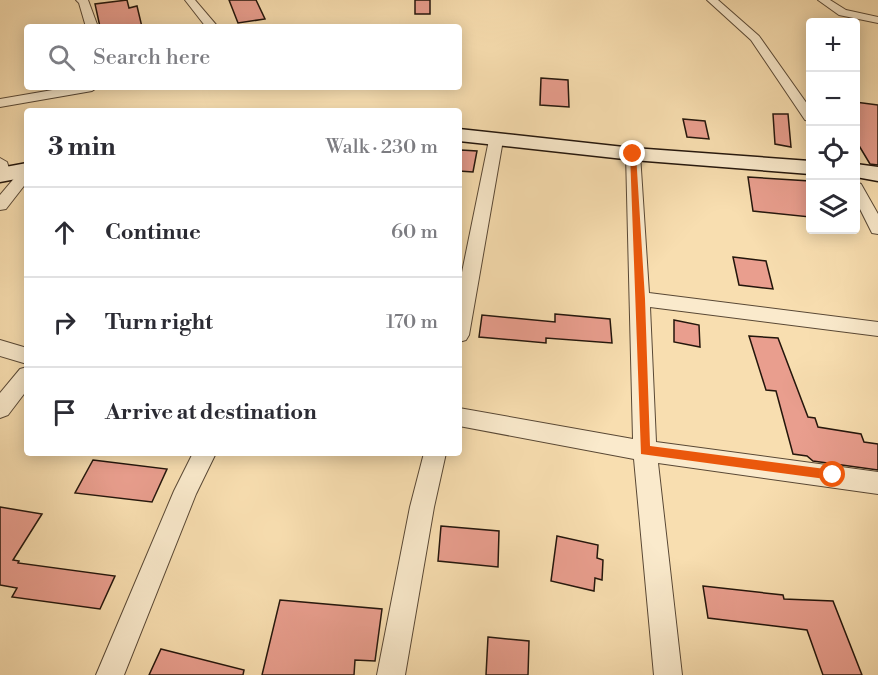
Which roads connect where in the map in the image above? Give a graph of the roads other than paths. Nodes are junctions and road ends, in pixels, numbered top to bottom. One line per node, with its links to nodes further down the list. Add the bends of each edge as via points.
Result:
1 (81, 0): 6 (street)
2 (190, 0): 7 (street)
3 (712, 0): 10 (street, via 755,38)
4 (823, 0): 5 (street, via 843,13)
5 (878, 20)
6 (91, 24)
7 (210, 24)
8 (75, 90): 9 (street)
9 (0, 103)
10 (806, 111)
11 (462, 135): 12 (street)
12 (496, 140): 13 (street); 24 (street)
13 (633, 154): 14 (street); 23 (street)
14 (806, 168)
15 (1, 171): 16 (street)
16 (24, 171)
17 (860, 172): 18 (street)
18 (878, 174)
19 (24, 175): 21 (street)
20 (860, 195): 22 (street)
21 (0, 205)
22 (878, 229)
23 (640, 299): 25 (street); 31 (street)
24 (462, 319)
25 (878, 329)
26 (0, 348): 27 (street)
27 (24, 355)
28 (24, 379): 29 (street)
29 (0, 410)
30 (462, 418): 31 (street)
31 (645, 450): 34 (street); 37 (street)
32 (204, 456): 35 (street)
33 (434, 456): 36 (street)
34 (878, 483)
35 (110, 675)
36 (391, 675)
37 (668, 675)

